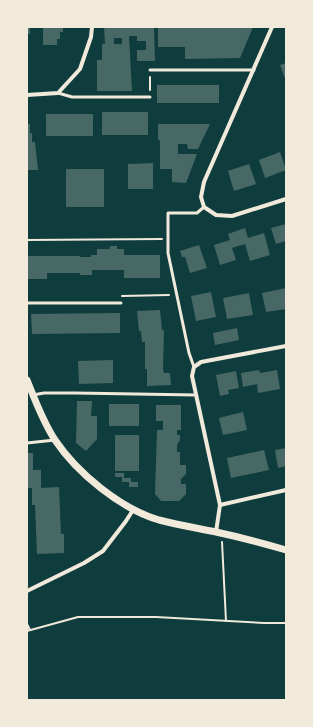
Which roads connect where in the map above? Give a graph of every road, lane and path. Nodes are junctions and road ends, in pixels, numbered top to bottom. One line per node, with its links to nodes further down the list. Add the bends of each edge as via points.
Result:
1 (92, 27): 5 (street, via 80,69)
2 (272, 27): 4 (street)
3 (150, 70): 4 (lane); 7 (path)
4 (254, 70): 9 (street, via 204,182 201,197)
5 (58, 93): 6 (street); 7 (lane, via 72,98)
6 (27, 95)
7 (150, 97)
8 (286, 199): 9 (street, via 232,216 216,215)
9 (204, 207): 10 (lane, via 197,213 168,213)
10 (168, 239): 11 (path); 12 (lane, via 168,253)
11 (27, 240)
12 (177, 295): 14 (path, via 121,296); 16 (lane)
13 (27, 303): 14 (lane)
14 (121, 303)
15 (286, 346): 16 (street, via 201,362)
16 (194, 367): 19 (street, via 192,376)
17 (27, 380): 18 (street)
18 (33, 395): 19 (lane); 20 (street)
19 (196, 395): 23 (street)
20 (55, 440): 21 (lane); 24 (street, via 98,486)
21 (27, 443)
22 (286, 490): 23 (street)
23 (220, 505): 25 (street)
24 (133, 510): 25 (street, via 158,520); 27 (street, via 103,551)
25 (219, 533): 26 (street); 28 (path)
26 (286, 550)
27 (27, 591)
28 (226, 621): 29 (path); 31 (path, via 156,617 78,617)
29 (286, 623)
30 (27, 624): 31 (path)
31 (28, 631)

